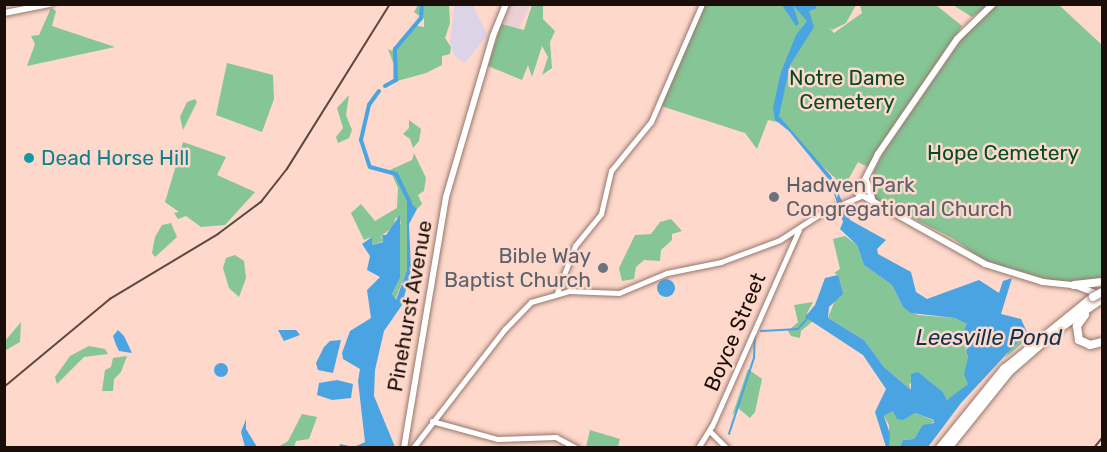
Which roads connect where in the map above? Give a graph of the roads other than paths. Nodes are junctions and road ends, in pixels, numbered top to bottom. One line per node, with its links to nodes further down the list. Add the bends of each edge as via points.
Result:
1 (50, 4): 5 (main road)
2 (506, 4): 16 (main road, Pinehurst Avenue, via 488,41 441,223)
3 (702, 4): 11 (street, via 651,122 611,171 601,214 572,250)
4 (993, 4): 6 (main road, via 957,39 867,176)
5 (4, 13)
6 (861, 193): 7 (street); 9 (main road, via 985,264 1043,282)
7 (799, 228): 11 (street, via 770,244 723,261 667,273 620,293); 15 (street, Boyce Street)
8 (1102, 282): 9 (highway)
9 (1074, 285): 12 (main road)
10 (1102, 292): 12 (highway, bridge)
11 (557, 293): 14 (street, via 536,299 520,311)
12 (1100, 300): 13 (highway, via 1081,319 1076,331 1087,344); 21 (highway, via 1004,369); 22 (highway, via 1053,333 1007,374)
13 (1102, 342)
14 (432, 421): 17 (street); 18 (street, via 498,439 556,437)
15 (710, 431): 19 (street, Boyce Street); 20 (street)
16 (404, 447)
17 (413, 447)
18 (577, 447)
19 (698, 447)
20 (727, 447)
21 (940, 447)
22 (948, 447)

